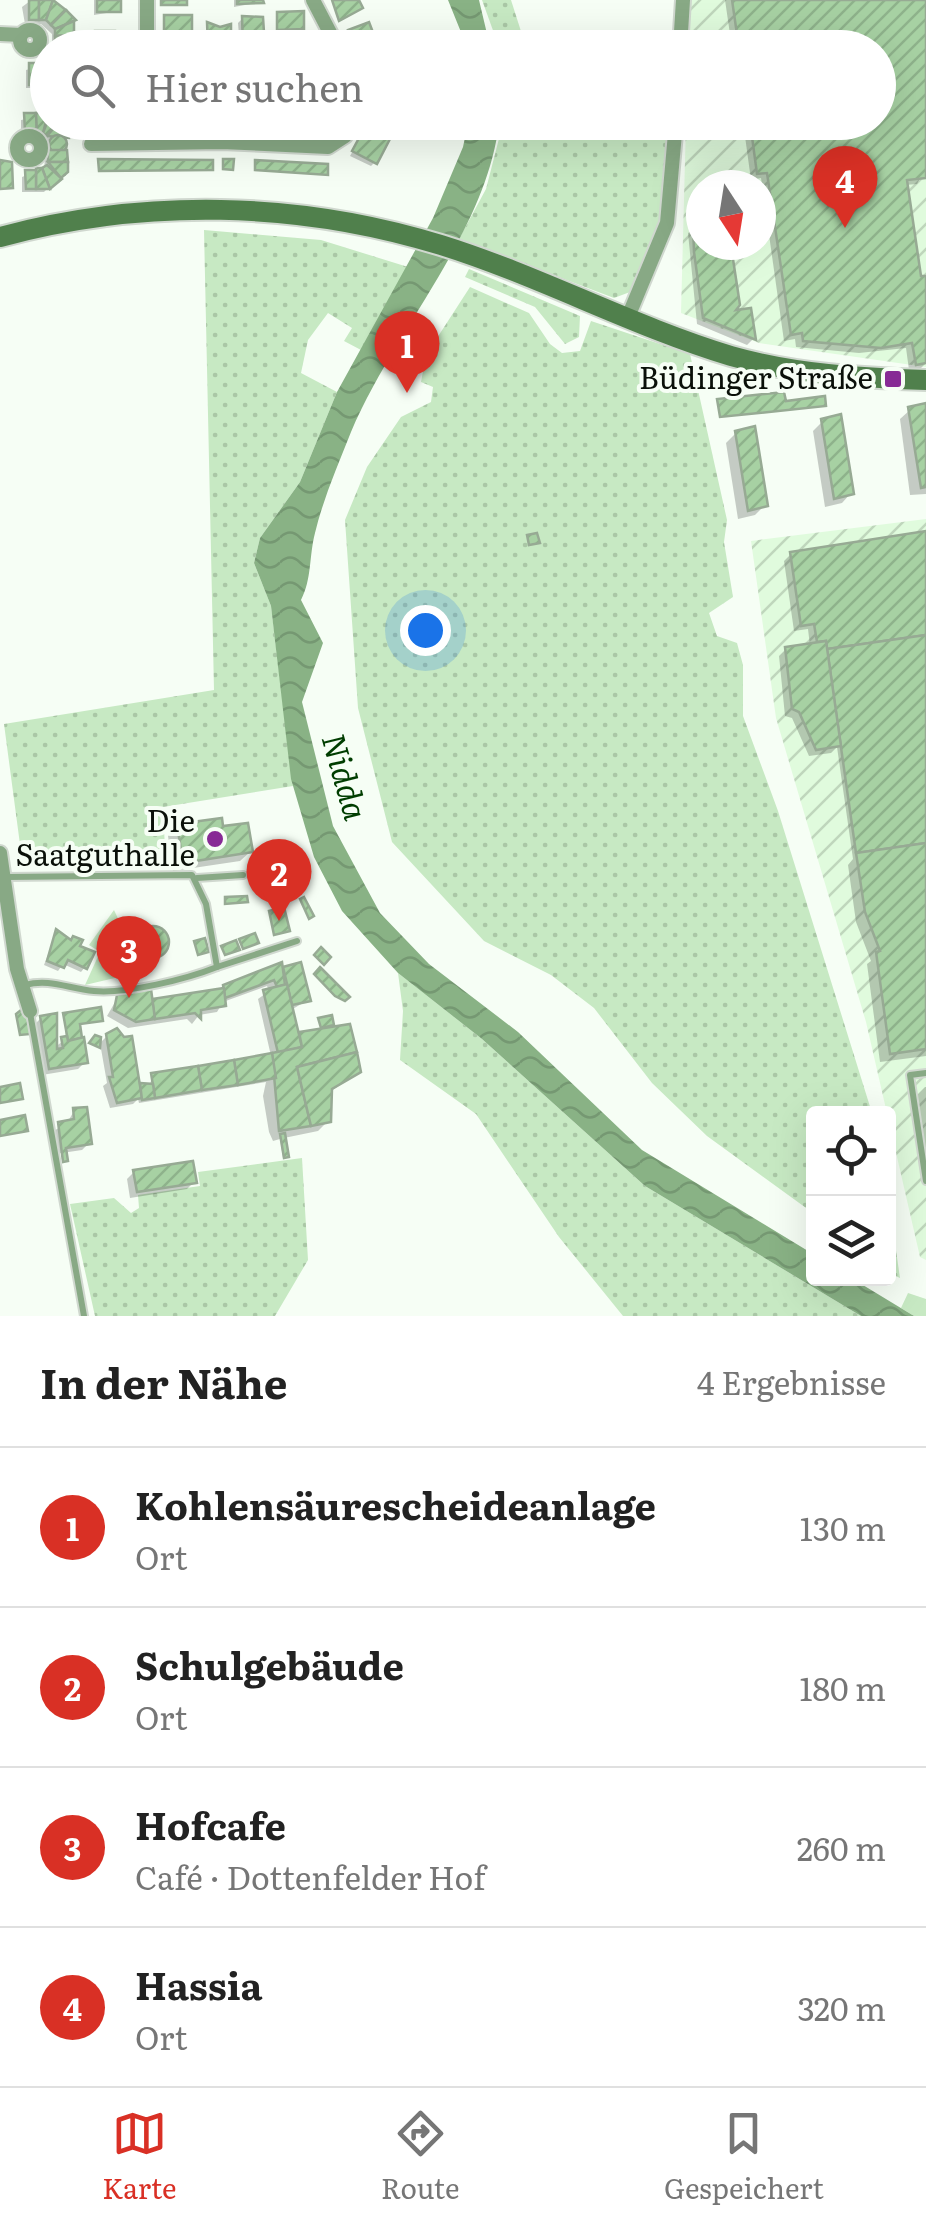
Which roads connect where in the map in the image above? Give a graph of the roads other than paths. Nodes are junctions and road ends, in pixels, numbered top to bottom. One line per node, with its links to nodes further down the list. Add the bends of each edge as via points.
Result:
1 (147, 0): 4 (street)
2 (313, 0): 5 (street)
3 (682, 0): 6 (street)
4 (147, 30)
5 (329, 30)
6 (681, 30)
7 (0, 34): 8 (street)
8 (21, 35)
9 (0, 138): 12 (street)
10 (340, 140): 13 (street, via 328,147)
11 (675, 140): 16 (street, via 668,223)
12 (19, 141)
13 (147, 142): 14 (street)
14 (92, 144)
15 (0, 237): 16 (main road, via 107,216 201,209 299,214 394,232 484,260)
16 (628, 317): 17 (main road, via 711,349 807,372)
17 (926, 380)
18 (0, 853): 20 (street)
19 (243, 875): 21 (lane)
20 (2, 878): 21 (lane); 24 (street)
21 (196, 878): 23 (lane)
22 (297, 941): 23 (lane)
23 (217, 967): 24 (lane, via 101,992 50,981)
24 (25, 985): 25 (street)
25 (30, 1011): 28 (lane)
26 (926, 1073): 27 (lane, via 910,1075)
27 (926, 1181)
28 (84, 1316)

